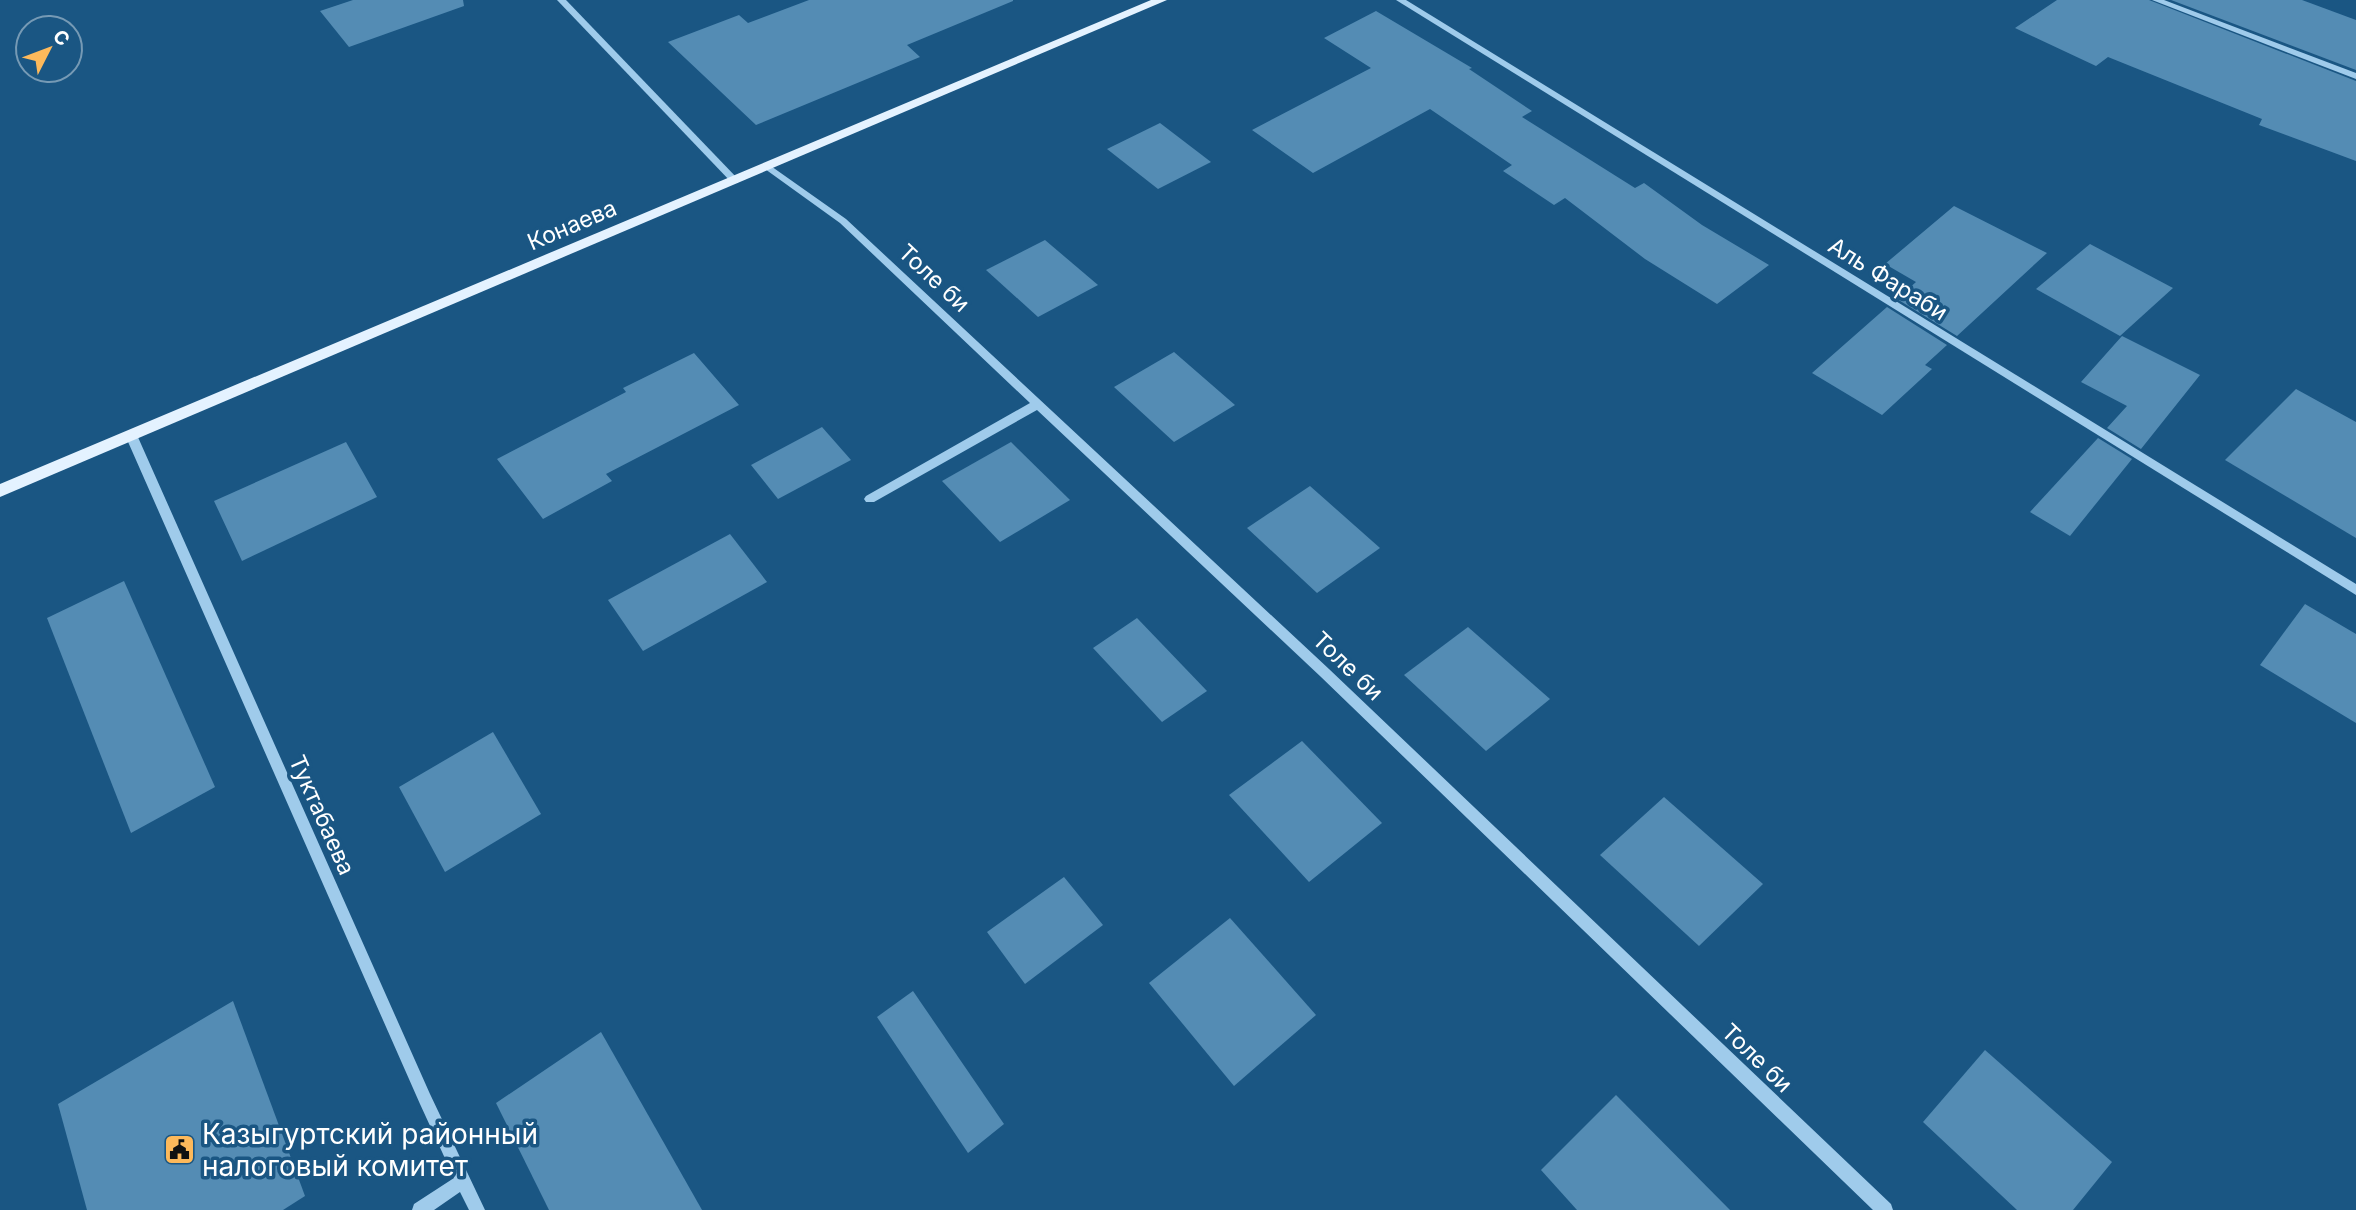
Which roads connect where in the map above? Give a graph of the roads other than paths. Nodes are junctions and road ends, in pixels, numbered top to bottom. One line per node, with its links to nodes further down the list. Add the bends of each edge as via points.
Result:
1 (561, 0): 7 (street)
2 (1161, 0): 6 (main road, Конаева)
3 (1400, 0): 12 (street, Аль Фараби)
4 (2155, 0): 5 (street)
5 (2356, 76)
6 (768, 167): 7 (main road, Конаева); 8 (street, Толе би, via 843,221)
7 (735, 181): 9 (main road, Конаева)
8 (1038, 404): 11 (street); 16 (street, Толе би)
9 (131, 435): 10 (main road, Конаева); 13 (street, Туктабаева)
10 (0, 491)
11 (870, 499)
12 (2356, 590)
13 (463, 1181): 14 (street); 15 (street, Туктабаева)
14 (420, 1210)
15 (477, 1210)
16 (1885, 1210)

